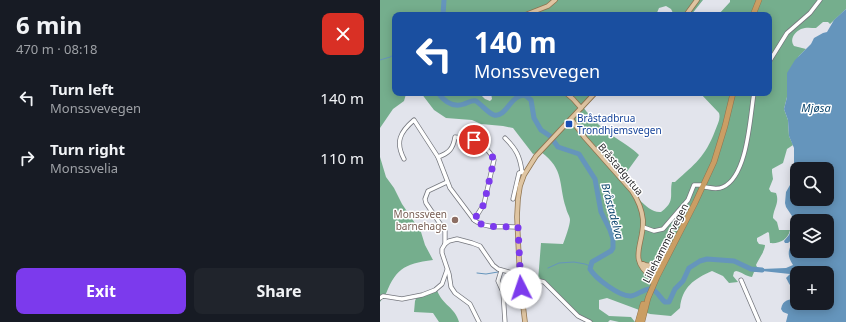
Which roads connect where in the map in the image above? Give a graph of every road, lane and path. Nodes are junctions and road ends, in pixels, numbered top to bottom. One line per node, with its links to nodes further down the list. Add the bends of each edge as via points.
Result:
1 (555, 0): 5 (main road)
2 (697, 0): 6 (main road)
3 (760, 0): 7 (highway)
4 (820, 0): 8 (street, via 807,16 787,33)
5 (533, 12)
6 (688, 12)
7 (754, 12)
8 (772, 57)
9 (570, 96): 13 (main road)
10 (592, 96): 13 (main road)
11 (732, 96): 22 (highway, Lillehammervegen, via 718,150)
12 (754, 96): 21 (street, via 745,154 738,171 730,183 722,188)
13 (581, 108): 14 (main road)
14 (571, 119): 18 (main road); 26 (main road, Bråstadgutua, via 632,191 640,206)
15 (505, 138): 18 (street, via 515,149)
16 (438, 157): 17 (street, via 414,120 400,137 400,150); 19 (street); 24 (street, via 451,150 456,137 474,140 492,156 494,160 484,204)
17 (404, 159)
18 (524, 172): 23 (street, via 520,173); 25 (main road, via 518,199)
19 (447, 182): 24 (street); 27 (street, via 428,191 425,199 445,231)
20 (701, 185): 26 (street, via 694,185 688,200 663,229)
21 (705, 187)
22 (699, 194): 28 (highway, Lillehammervegen); 34 (highway, Lillehammervegen)
23 (513, 199)
24 (474, 220): 25 (street, via 488,225)
25 (518, 227): 33 (main road)
26 (642, 227): 29 (main road, Bråstadgutua)
27 (445, 244): 31 (street, via 442,253); 32 (street, via 457,239 480,246 493,265)
28 (666, 250): 30 (main road, via 656,264); 34 (highway, Lillehammervegen)
29 (639, 260): 30 (main road); 34 (main road, via 644,271)
30 (643, 264): 34 (main road)
31 (448, 269): 36 (street, via 442,284 435,290 407,298); 38 (street, via 453,290 471,304)
32 (501, 271): 33 (street); 39 (street, via 498,281 503,292)
33 (520, 278): 40 (main road); 41 (street, via 544,282 578,316)
34 (654, 279): 37 (highway, Lillehammervegen)
35 (741, 280): 44 (street)
36 (380, 298)
37 (644, 305): 42 (highway, Lillehammervegen); 43 (highway, Lillehammervegen)
38 (479, 322)
39 (505, 322)
40 (525, 322)
41 (590, 322)
42 (638, 322)
43 (642, 322)
44 (759, 322)

